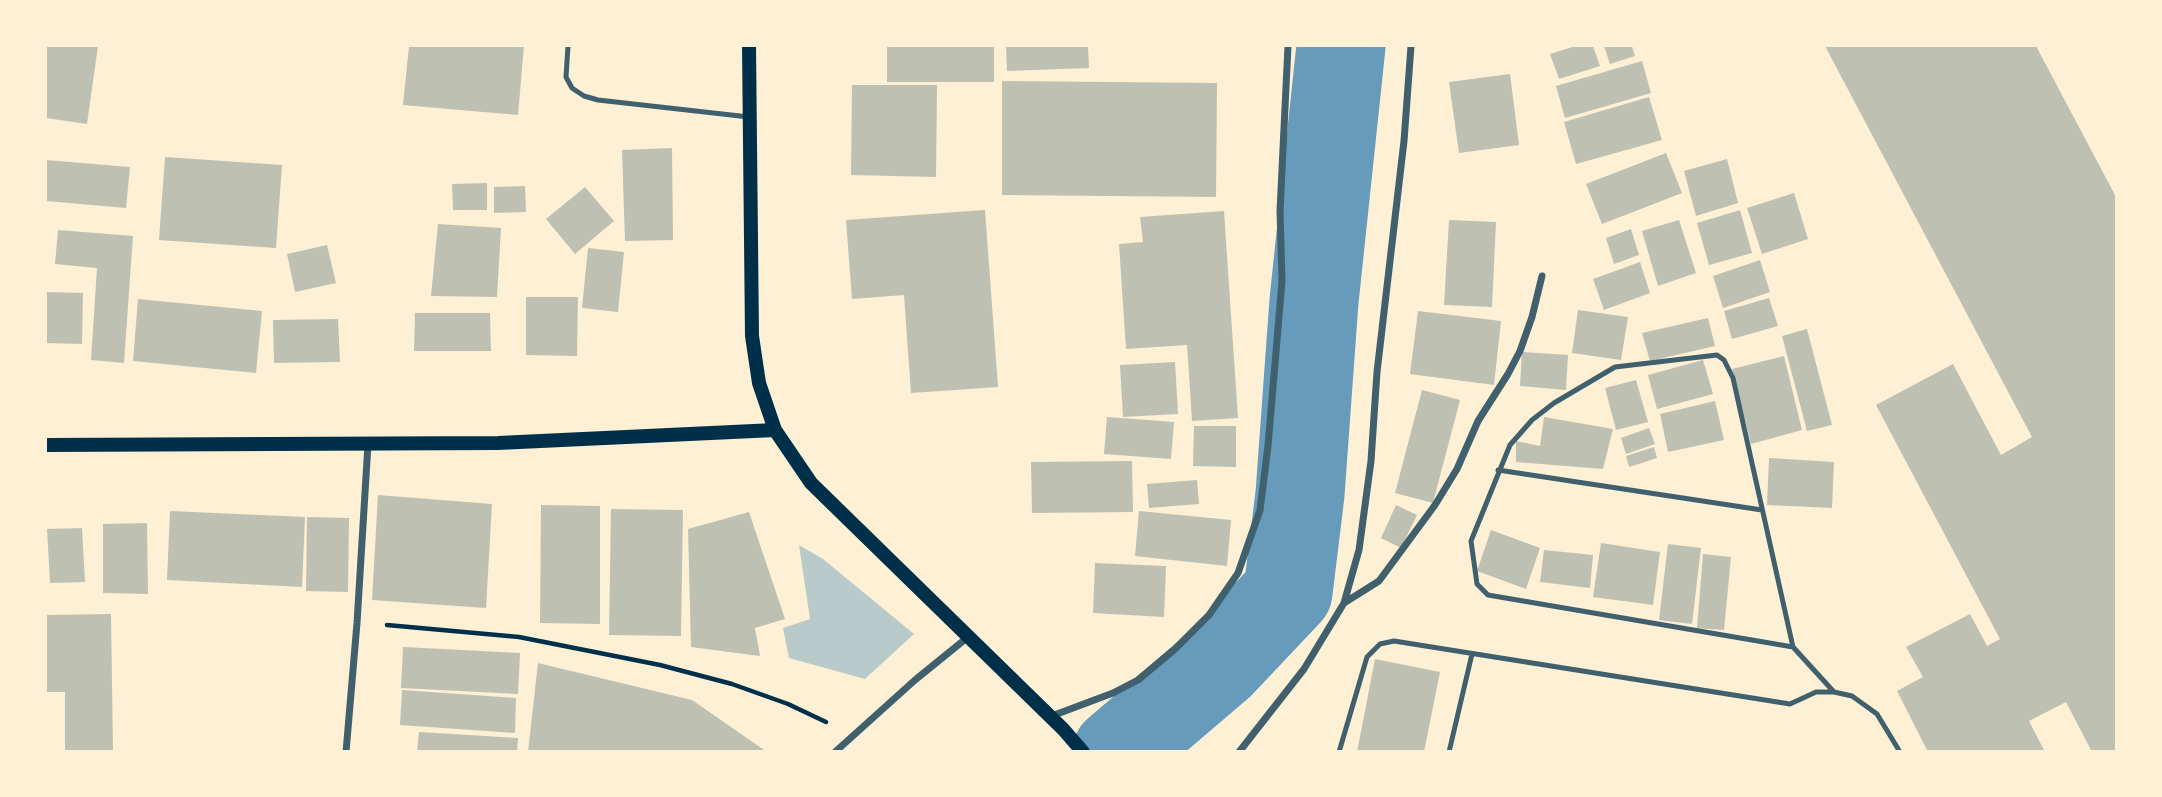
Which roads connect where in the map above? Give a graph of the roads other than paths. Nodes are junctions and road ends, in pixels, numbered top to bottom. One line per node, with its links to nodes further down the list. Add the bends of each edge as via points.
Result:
1 (568, 46): 5 (lane, via 566,77 584,96)
2 (749, 46): 5 (main road)
3 (1288, 46): 17 (street, via 1280,212 1282,281 1269,433 1260,510 1238,573 1209,615 1138,680)
4 (1411, 46): 12 (street, via 1371,461 1359,550)
5 (750, 117): 7 (main road, via 752,336 759,383)
6 (1542, 276): 12 (street, via 1520,351 1478,421 1457,469 1379,581)
7 (775, 430): 8 (main road, via 498,443); 13 (main road, via 811,483)
8 (368, 443): 9 (main road); 18 (street)
9 (46, 445)
10 (1498, 470): 11 (lane); 11 (lane, via 1510,445 1532,420 1615,367 1717,355 1732,379); 14 (lane, via 1471,541 1477,584 1488,595)
11 (1762, 510): 14 (lane)
12 (1344, 603): 21 (street, via 1304,669)
13 (968, 638): 17 (main road); 19 (street)
14 (1793, 647): 16 (lane)
15 (1472, 654): 16 (lane, via 1790,704 1816,692); 22 (lane, via 1394,641 1380,645 1367,657); 23 (lane)
16 (1834, 692): 24 (lane, via 1852,696 1877,714)
17 (1049, 716): 20 (main road)
18 (346, 751)
19 (835, 751)
20 (1083, 751)
21 (1239, 751)
22 (1339, 751)
23 (1449, 751)
24 (1900, 751)

